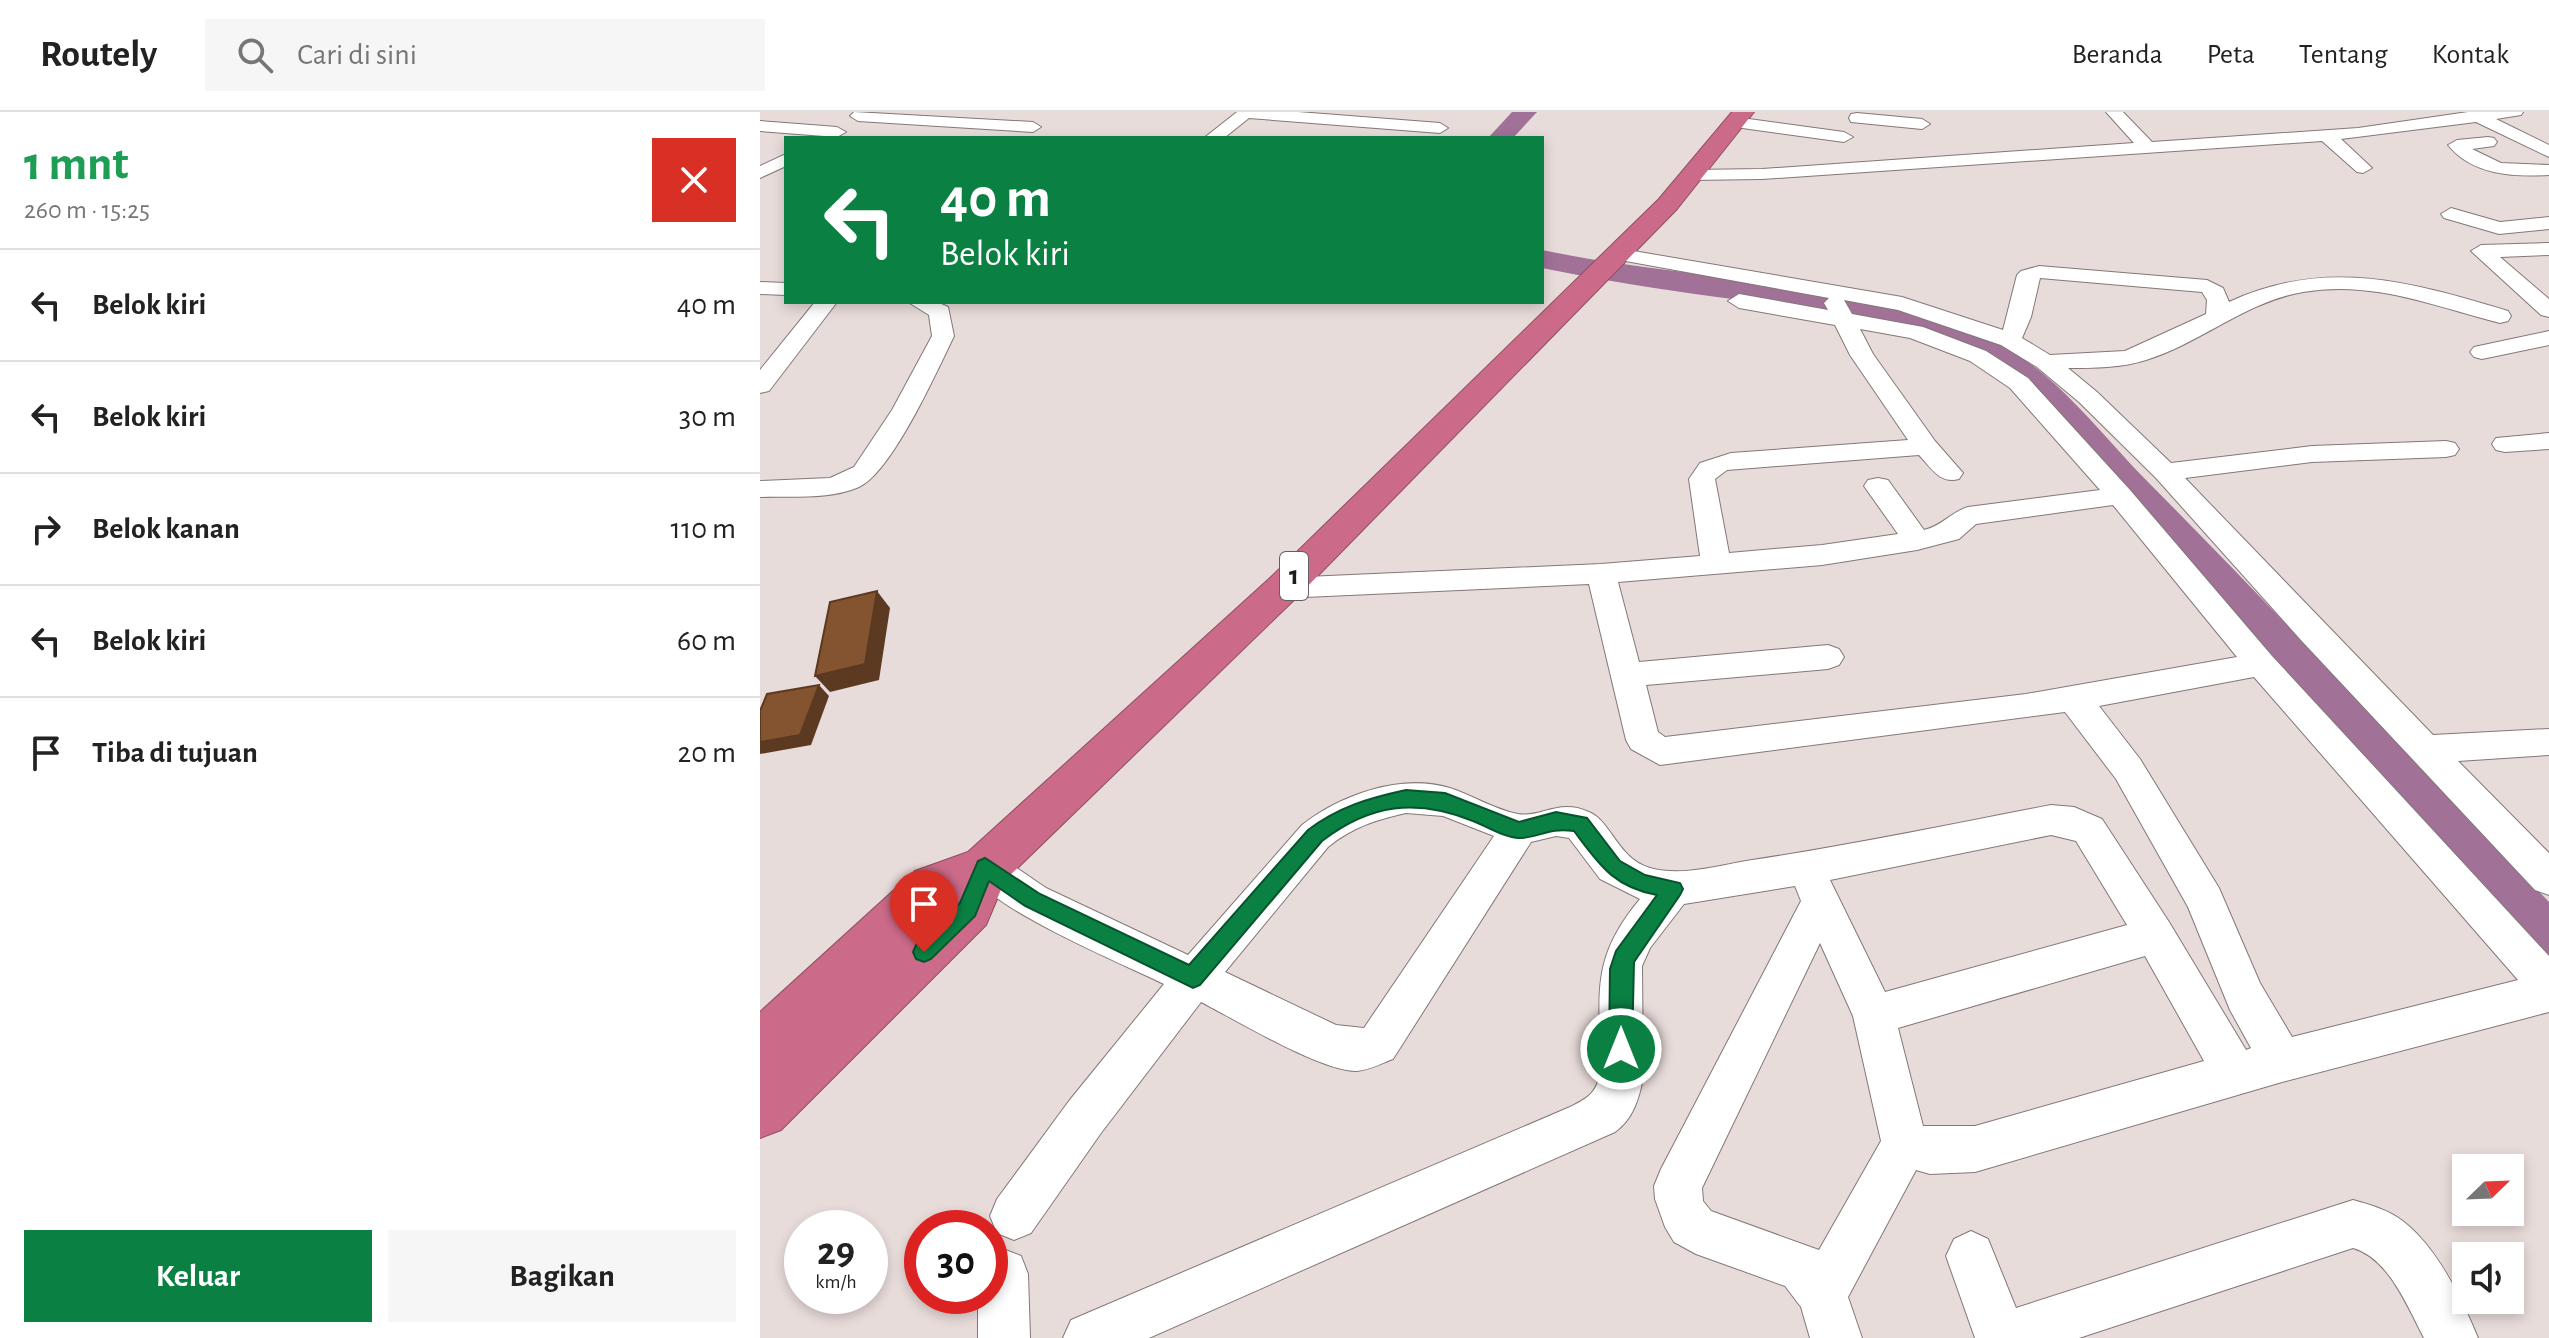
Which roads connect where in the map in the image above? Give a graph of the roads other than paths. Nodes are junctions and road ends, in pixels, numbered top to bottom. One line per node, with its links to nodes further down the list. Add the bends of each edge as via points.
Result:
1 (998, 112): 14 (street)
2 (1247, 112): 10 (street); 23 (street)
3 (1454, 112): 18 (street)
4 (2114, 112): 28 (street)
5 (2373, 112): 17 (street)
6 (2515, 112): 8 (street)
7 (866, 114): 14 (street); 21 (street)
8 (2472, 114): 13 (street); 29 (street)
9 (1858, 115): 25 (street); 26 (street)
10 (1360, 117): 18 (street); 24 (street)
11 (1738, 117): 25 (street); 32 (highway, 1)
12 (2286, 120): 19 (street)
13 (2442, 120): 17 (street); 27 (street)
14 (977, 124): 16 (street); 22 (street)
15 (760, 126): 21 (street)
16 (1033, 127)
17 (2402, 127): 20 (street)
18 (1435, 133)
19 (2305, 134): 20 (street); 28 (street)
20 (2325, 134): 30 (street)
21 (827, 135)
22 (956, 136)
23 (1216, 136)
24 (1340, 136)
25 (1844, 137): 31 (street)
26 (1918, 139): 28 (street); 31 (street)
27 (2488, 142): 29 (street); 29 (street, via 2457,145 2498,169)
28 (2147, 147)
29 (2547, 167)
30 (2363, 168)
31 (1826, 170): 32 (street)
32 (1692, 175): 36 (highway, 1)
33 (2451, 214): 34 (street, via 2499,228)
34 (2544, 228)
35 (2549, 249): 43 (street, via 2481,251)
36 (1608, 262): 42 (street); 63 (highway, 1)
37 (760, 288): 38 (street)
38 (784, 289)
39 (1739, 301): 42 (street)
40 (824, 304): 50 (street)
41 (923, 304): 58 (street, via 940,312 943,336 864,473 830,486)
42 (1836, 305): 47 (street, via 1909,306); 53 (street, via 1862,355); 59 (street, via 1944,340 2005,372)
43 (2549, 310)
44 (2500, 316): 45 (street, via 2401,286 2318,283 2272,293)
45 (2216, 318): 47 (street, via 2219,299 2207,286 2039,272 2028,275 2019,322); 49 (street, via 2138,355)
46 (2549, 338): 48 (street)
47 (2009, 340): 49 (street)
48 (2482, 352)
49 (2045, 362): 55 (street)
50 (761, 383)
51 (2549, 441): 52 (street)
52 (2505, 444)
53 (1926, 447): 56 (street); 61 (street, via 1714,465 1702,479)
54 (2446, 449): 55 (street, via 2312,454)
55 (2165, 472): 69 (street)
56 (1950, 473)
57 (1878, 486): 60 (street)
58 (760, 489)
59 (2120, 496): 60 (street, via 1968,516 1949,533); 65 (street)
60 (1917, 541): 61 (street)
61 (1716, 564): 62 (street)
62 (1601, 574): 63 (street); 66 (street)
63 (1283, 588): 71 (highway, 1)
64 (1828, 657): 66 (street)
65 (2261, 664): 67 (street); 77 (street)
66 (1628, 675): 67 (street, via 1643,740 1660,751)
67 (2073, 699): 81 (street, via 2128,769 2205,900 2245,996)
68 (2549, 742): 69 (street)
69 (2426, 749): 72 (street)
70 (1519, 830): 74 (street, via 1556,821 1580,824 1613,867 1641,883); 76 (street, via 1445,801 1406,798 1335,820 1315,836); 76 (street, via 1378,1044 1363,1051 1349,1051)
71 (985, 867): 76 (street, via 1032,900); 80 (highway, 1, via 933,886); 83 (highway, 1, via 968,909)
72 (2549, 878)
73 (1814, 886): 74 (street); 75 (street, via 2051,820 2074,822 2089,830); 79 (street); 88 (street, via 1678,1186 1678,1203 1696,1230 1801,1267)
74 (1673, 889): 91 (street, via 1628,949 1621,969 1621,1076 1613,1105 1563,1132)
75 (2155, 935): 79 (street); 82 (street)
76 (1193, 978): 85 (street)
77 (2549, 986)
78 (2549, 992): 81 (street)
79 (1874, 1015): 84 (street)
80 (760, 1049)
81 (2282, 1061): 82 (street)
82 (2236, 1075): 84 (street, via 1975,1149 1930,1151)
83 (760, 1109)
84 (1905, 1144): 88 (street)
85 (1014, 1216)
86 (1971, 1256): 89 (street)
87 (1004, 1314): 90 (street)
88 (1829, 1316)
89 (2001, 1337): 92 (street, via 2353,1224 2378,1231 2401,1252)
90 (1004, 1338)
91 (1089, 1338)
92 (2452, 1338)

